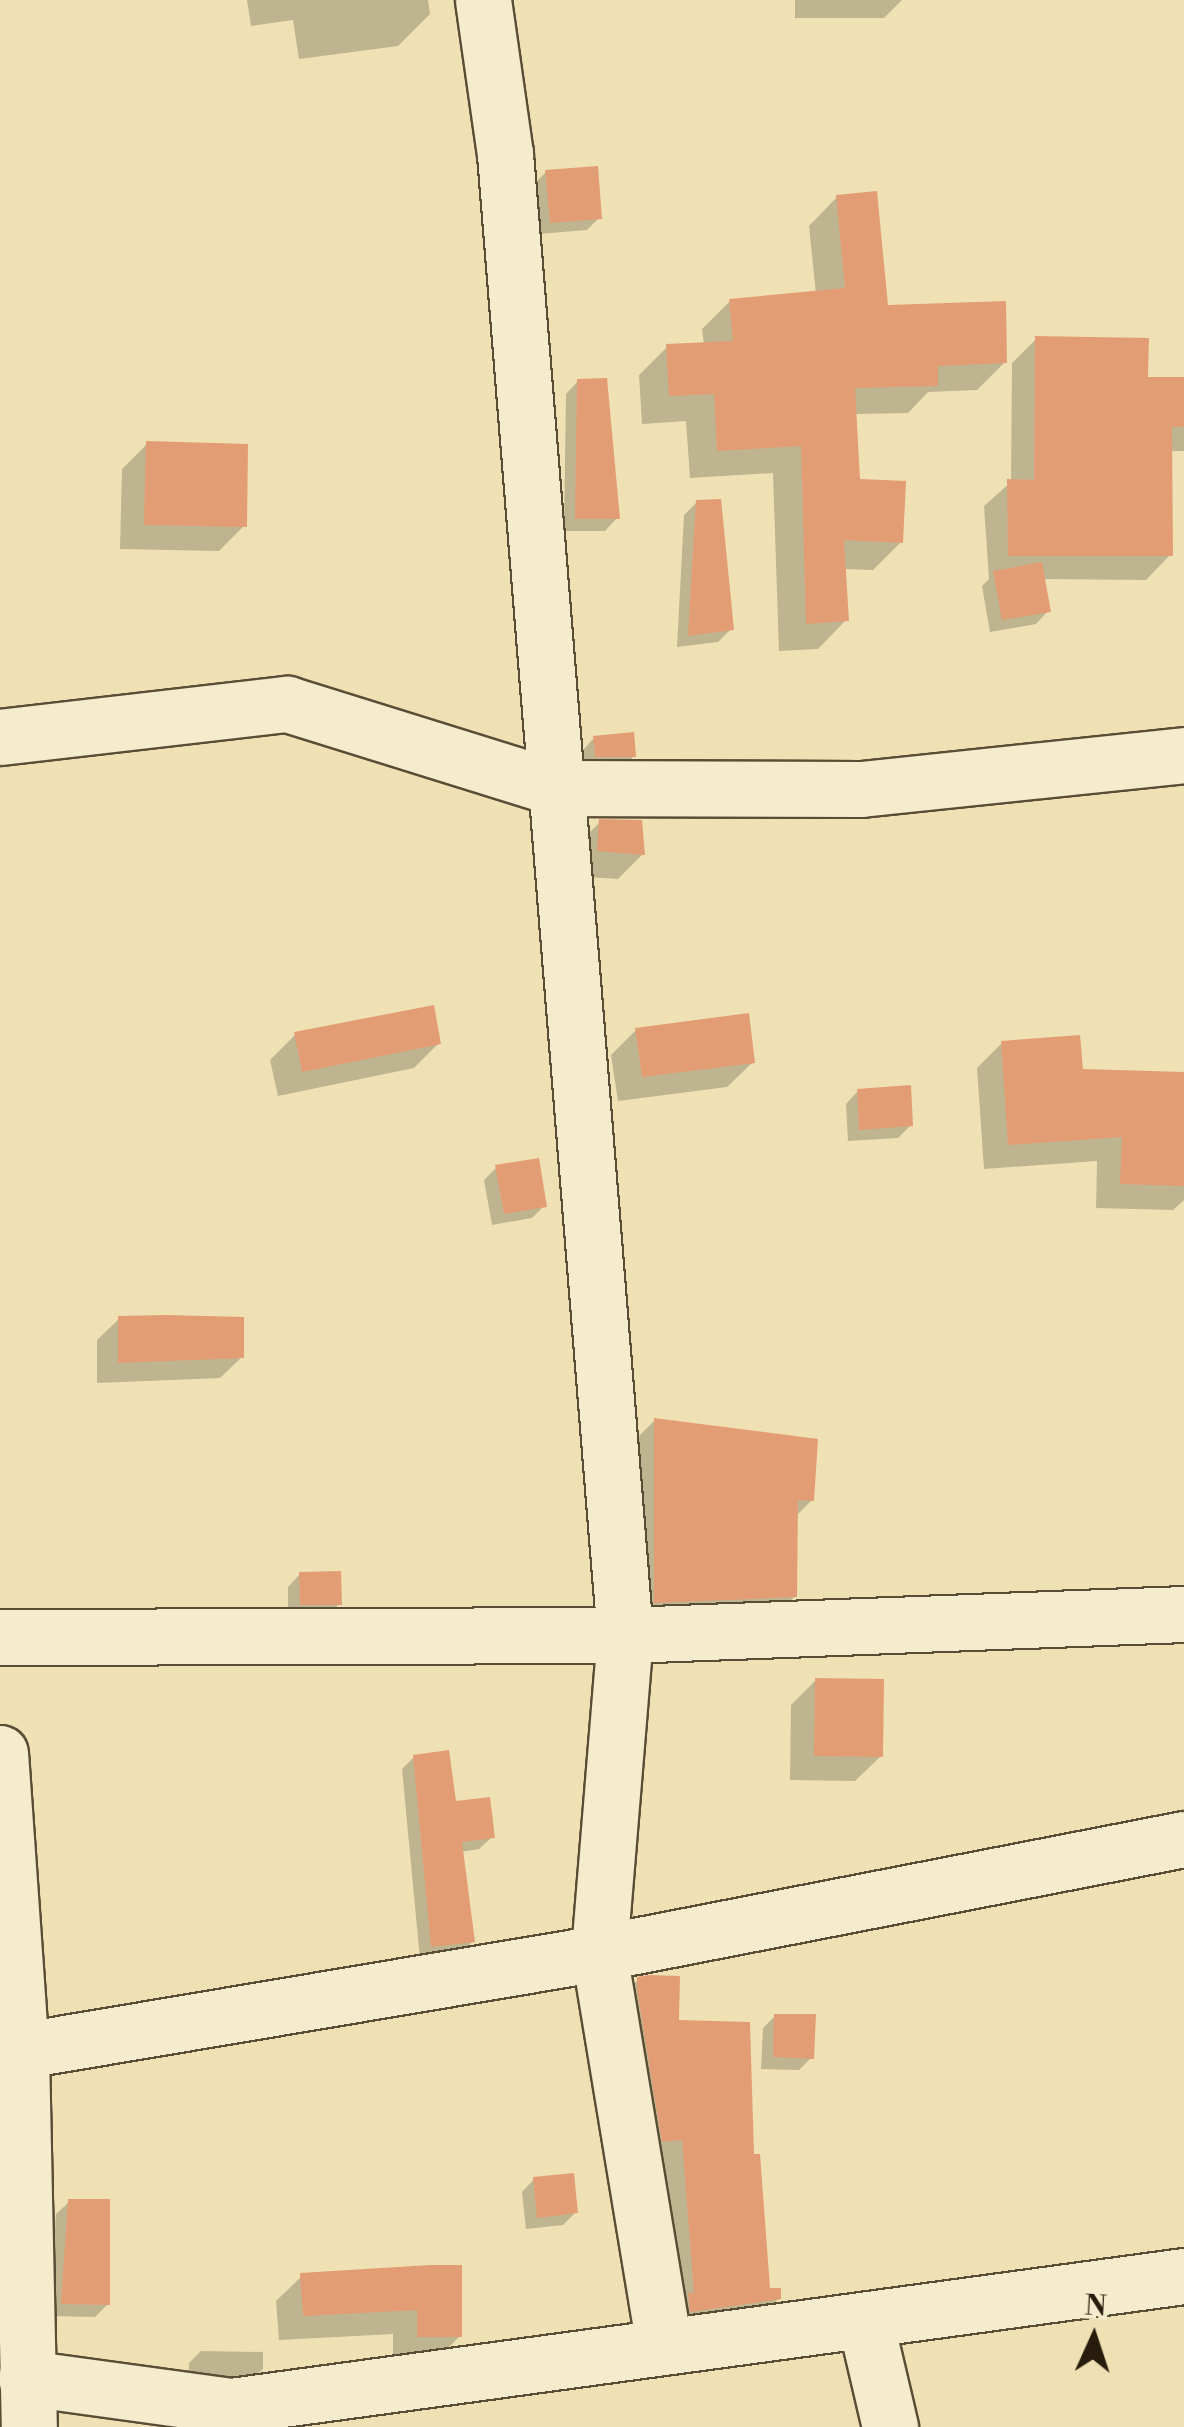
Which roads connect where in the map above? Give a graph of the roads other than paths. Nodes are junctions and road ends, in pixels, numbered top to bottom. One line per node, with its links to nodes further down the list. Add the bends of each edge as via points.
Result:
1 (483, 0): 4 (street, via 504,154)
2 (0, 737): 4 (street, via 287,704)
3 (1184, 755): 4 (street, via 861,789)
4 (558, 788): 6 (street)
5 (1184, 1614): 6 (street)
6 (625, 1634): 7 (street); 10 (street)
7 (0, 1637)
8 (0, 1753): 11 (street)
9 (1184, 1839): 10 (street)
10 (599, 1953): 11 (street); 14 (street)
11 (10, 2054): 15 (street)
12 (1184, 2276): 13 (street)
13 (865, 2320): 14 (street); 16 (street)
14 (664, 2347): 15 (street, via 231,2406)
15 (28, 2402)
16 (890, 2427)

